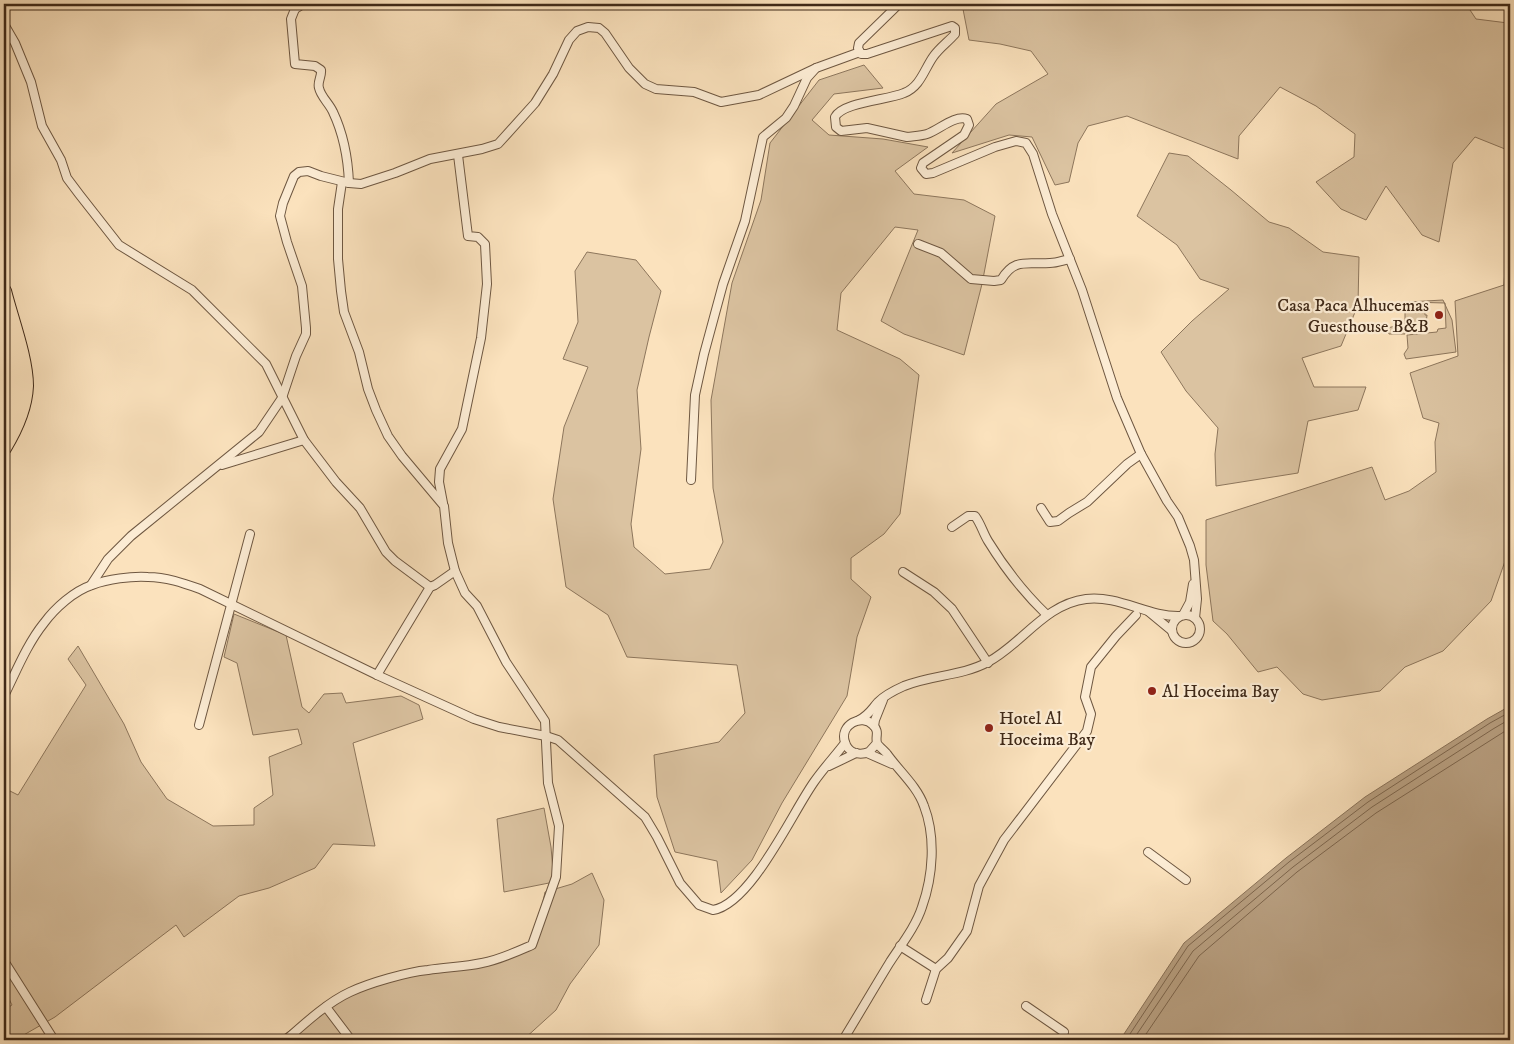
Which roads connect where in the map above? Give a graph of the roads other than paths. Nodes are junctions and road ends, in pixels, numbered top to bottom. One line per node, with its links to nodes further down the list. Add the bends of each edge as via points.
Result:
1 (303, 4): 7 (street, via 295,9 291,19 295,64 316,66 321,70 318,88 337,122 347,161)
2 (899, 4): 4 (street, via 859,43)
3 (4, 24): 13 (street, via 24,63 42,126 67,178 118,245 192,290 248,345 266,364)
4 (860, 52): 5 (street); 9 (street, via 867,54 954,27 955,34 932,58 913,88 896,97 842,110 835,117 836,127 841,131 867,128 913,136 929,133 959,118 967,119 969,125 964,135 924,162 921,168 926,174 1016,140 1026,143 1033,154)
5 (816, 68): 6 (street, via 759,95 721,102 694,92 656,89 645,84 629,68 605,33 599,28 588,27 577,31 570,40 535,103 498,144); 19 (street, via 807,78 786,118 763,137 745,221 723,284 695,395)
6 (458, 155): 7 (street, via 430,160 367,183); 20 (street, via 468,236 478,237 485,244 487,284 462,429 440,469)
7 (346, 182): 13 (street, via 301,171 294,176 282,203 280,216 302,286 306,328); 20 (street, via 338,209 338,258 344,312 368,389 388,436)
8 (918, 244): 9 (street, via 941,253 971,279 994,282 1001,280 1010,267 1052,264)
9 (1070, 258): 17 (street, via 1117,398)
10 (4, 291): 16 (highway, via 26,386 20,415)
11 (4, 332): 12 (highway, via 14,370)
12 (10, 386): 14 (highway, via 12,411)
13 (282, 398): 15 (street); 18 (street, via 259,432)
14 (4, 428)
15 (304, 440): 18 (street); 28 (street, via 360,508 386,552)
16 (4, 448)
17 (1141, 454): 21 (street, via 1087,502 1058,522 1050,522); 26 (street, via 1186,533)
18 (216, 467): 27 (street, via 131,536 108,559)
19 (691, 480)
20 (444, 506): 24 (street)
21 (1041, 508)
22 (952, 527): 31 (street, via 968,516 975,516 992,547)
23 (250, 534): 29 (street)
24 (455, 571): 28 (street); 43 (street, via 506,662 545,722)
25 (903, 572): 36 (street, via 934,592 952,609)
26 (1195, 575): 33 (street, via 1190,602); 34 (street)
27 (91, 585): 29 (street, via 148,576 200,589); 38 (street, via 69,599 45,622)
28 (430, 587): 37 (street)
29 (231, 605): 37 (street); 41 (street)
30 (1148, 610): 31 (street, via 1101,598 1073,602); 33 (street); 35 (street)
31 (1047, 615): 36 (street)
32 (1136, 615): 54 (street, via 1091,667 1085,697 1091,714 1087,731 1004,840 979,886 967,931)
33 (1181, 616): 34 (street); 35 (street, via 1174,621)
34 (1195, 618): 35 (street, via 1200,630 1194,641 1180,641)
35 (1172, 631)
36 (988, 663): 39 (street, via 972,670 912,683)
37 (377, 675): 43 (street, via 474,719)
38 (4, 696)
39 (883, 698): 40 (street); 42 (street)
40 (859, 720): 42 (street); 44 (street, via 846,728)
41 (199, 725)
42 (874, 726): 45 (street, via 878,733)
43 (546, 736): 49 (street, via 558,740 645,817 680,884 699,905 713,910 734,898 763,864); 57 (street, via 548,783 559,826 556,876 533,944 481,964 421,970 362,987 348,992)
44 (845, 743): 46 (street); 49 (street)
45 (877, 743): 47 (street); 48 (street)
46 (856, 753): 47 (street); 49 (street)
47 (866, 753): 48 (street)
48 (894, 765): 52 (street, via 913,786 924,806 930,834 931,871 922,908)
49 (825, 768)
50 (1148, 852): 51 (street)
51 (1186, 880)
52 (900, 946): 54 (street); 62 (street)
53 (4, 961): 59 (street)
54 (936, 969): 55 (street)
55 (926, 1000)
56 (1026, 1006): 58 (street)
57 (326, 1008): 60 (street); 61 (street)
58 (1064, 1032)
59 (54, 1040)
60 (286, 1040)
61 (351, 1040)
62 (844, 1040)

